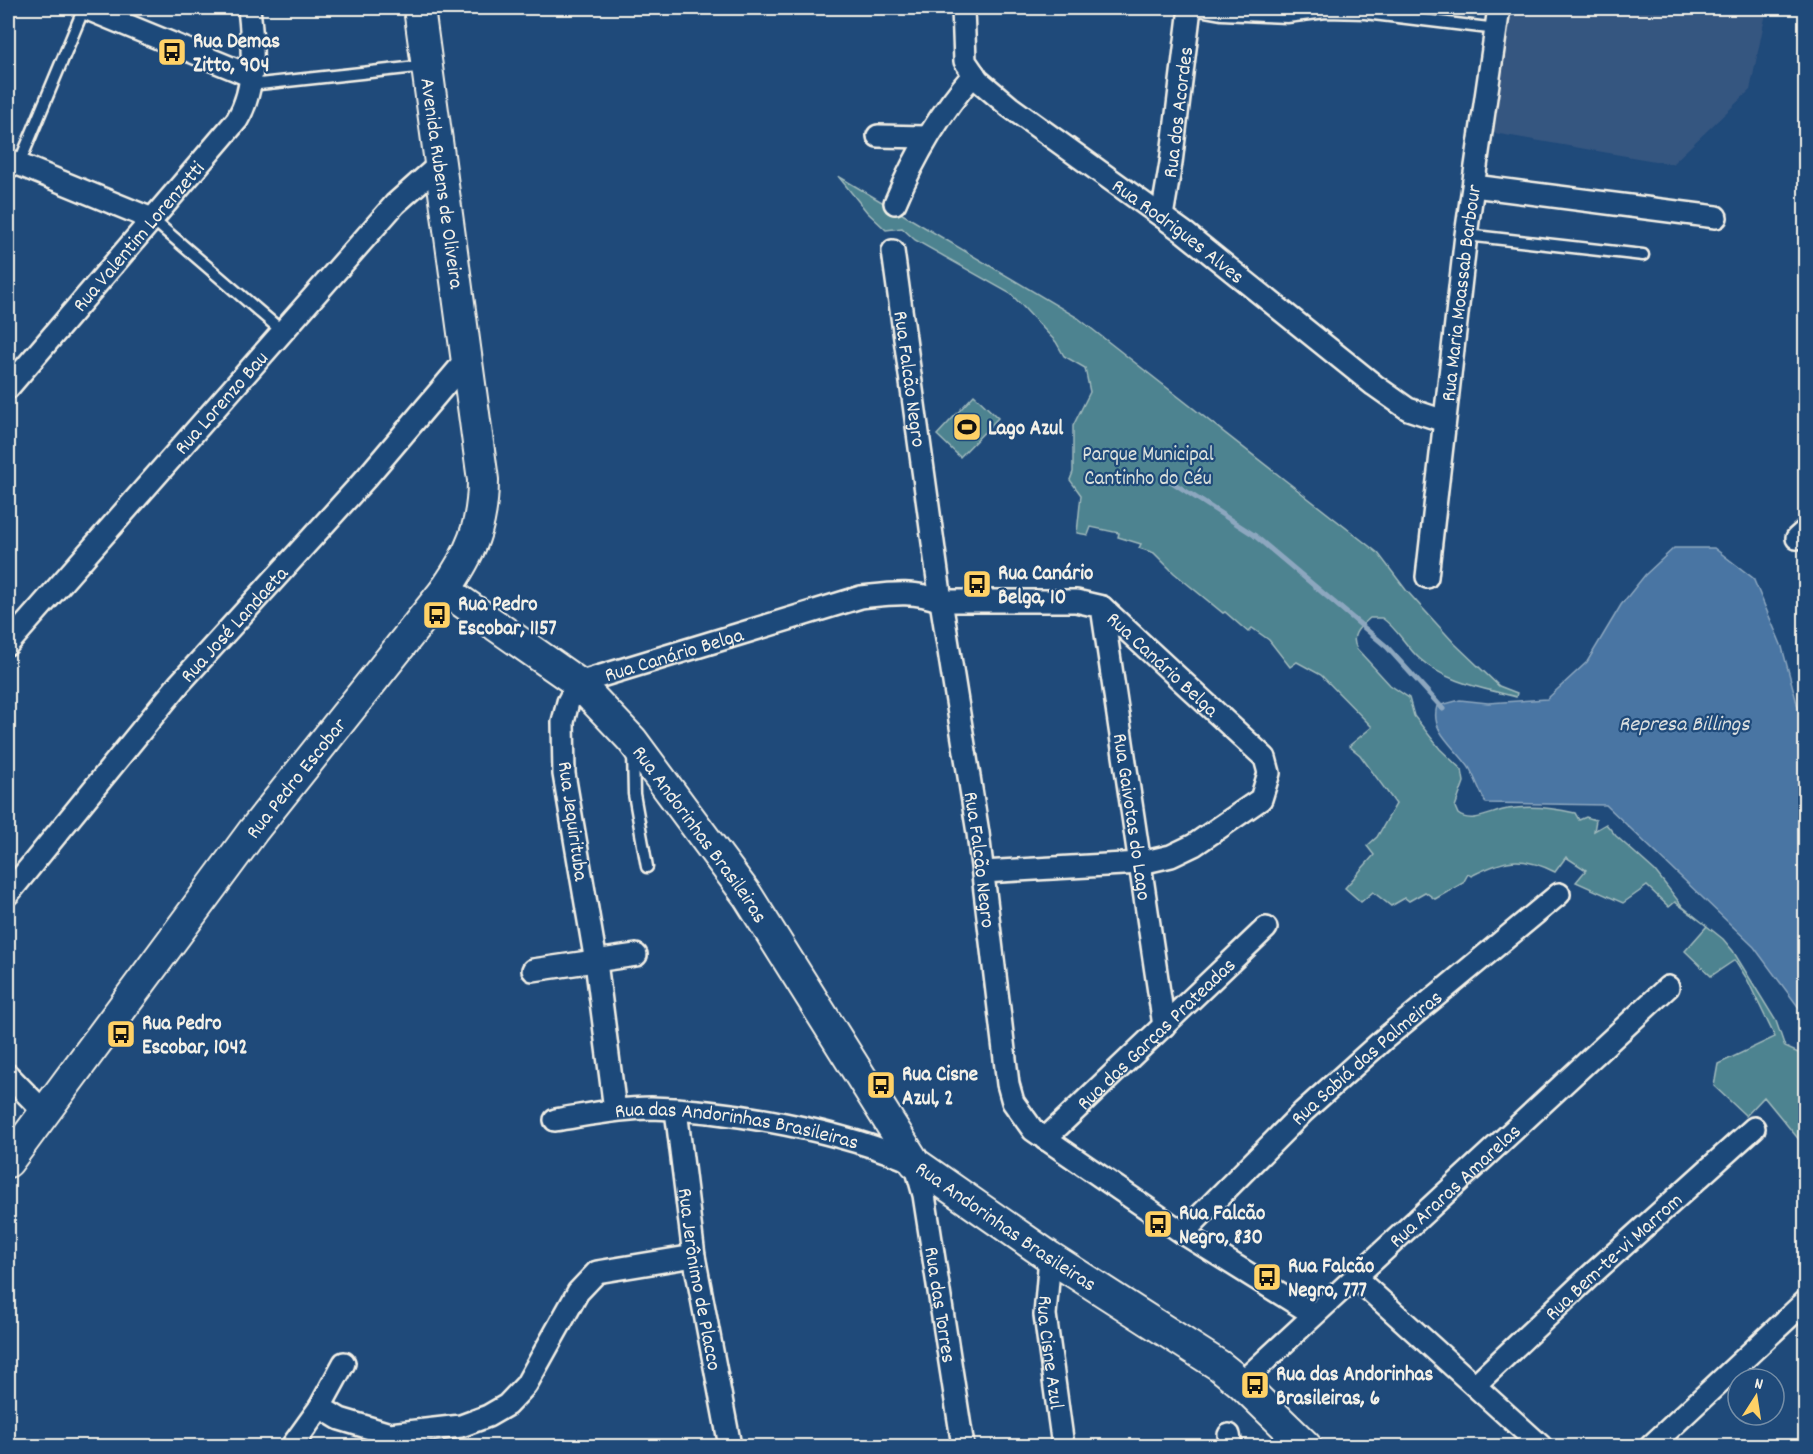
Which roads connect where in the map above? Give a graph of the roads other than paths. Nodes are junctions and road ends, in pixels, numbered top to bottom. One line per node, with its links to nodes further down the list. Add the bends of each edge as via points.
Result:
1 (85, 8): 10 (street); 13 (lane)
2 (249, 8): 10 (street, Rua Valentim Lorenzetti)
3 (419, 8): 8 (main road, Avenida Rubens de Oliveira)
4 (963, 8): 9 (street, Rua Rodrigues Alves, via 963,51)
5 (1190, 8): 7 (lane, via 1222,14 1287,17 1365,13); 17 (street, Rua dos Acordes)
6 (1499, 8): 7 (street, Rua Maria Moassab Barbour)
7 (1497, 29): 15 (street, Rua Maria Moassab Barbour)
8 (427, 66): 10 (lane); 14 (main road, Avenida Rubens de Oliveira)
9 (974, 74): 12 (street); 17 (street, Rua Rodrigues Alves, via 1010,107)
10 (250, 81): 19 (street, Rua Valentim Lorenzetti, via 237,120)
11 (878, 136): 12 (street)
12 (926, 137): 16 (street)
13 (13, 162): 19 (street)
14 (440, 164): 23 (street, Rua Lorenzo Bau, via 395,204); 24 (main road, Avenida Rubens de Oliveira)
15 (1473, 186): 18 (street); 20 (street, Rua Maria Moassab Barbour)
16 (895, 203)
17 (1162, 216): 26 (street, Rua Rodrigues Alves, via 1374,386 1408,409)
18 (1716, 217)
19 (152, 219): 23 (lane); 25 (street, Rua Valentim Lorenzetti)
20 (1466, 235): 22 (lane); 26 (street, Rua Maria Moassab Barbour)
21 (893, 251): 29 (street, Rua Falcão Negro)
22 (1643, 255)
23 (282, 331): 31 (street, Rua Lorenzo Bau)
24 (467, 359): 28 (main road, Rua Pedro Escobar, via 483,480 483,509 472,547); 37 (street, Rua José Landaeta, via 367,477 179,684)
25 (8, 388)
26 (1444, 421): 27 (street, Rua Maria Moassab Barbour)
27 (1427, 577)
28 (445, 590): 32 (main road, Rua Andorinhas Brasileiras); 48 (main road, Rua Pedro Escobar, via 253,831)
29 (941, 601): 30 (street, Rua Canário Belga, via 1076,601); 32 (street, Rua Canário Belga, via 903,592 844,601); 36 (street, Rua Falcão Negro)
30 (1102, 607): 34 (street, Rua Gaivotas do Lago); 34 (street, Rua Canário Belga, via 1265,758 1269,772 1261,799 1249,809 1194,845 1171,856)
31 (8, 644)
32 (578, 683): 33 (main road, Rua Andorinhas Brasileiras); 41 (street, Rua Jequirituba, via 563,722 564,774)
33 (632, 740): 35 (lane, via 634,794); 53 (main road, Rua Andorinhas Brasileiras, via 747,895)
34 (1141, 863): 36 (street, Rua Canário Belga); 44 (street, Rua Gaivotas do Lago)
35 (647, 867)
36 (983, 872): 51 (street, Rua Falcão Negro, via 1008,1084 1021,1116)
37 (8, 894)
38 (1559, 894): 54 (street, Rua Sabiá das Palmeiras, via 1303,1112)
39 (1266, 928): 44 (street, Rua das Garças Prateadas)
40 (636, 955): 41 (street)
41 (596, 962): 42 (street); 46 (street, Rua Jequirituba)
42 (533, 970)
43 (1668, 987): 57 (street, Rua Araras Amarelas)
44 (1164, 1026): 51 (street, Rua das Garças Prateadas)
45 (8, 1076): 48 (street)
46 (615, 1110): 47 (street, Rua das Andorinhas Brasileiras); 49 (street, Rua das Andorinhas Brasileiras)
47 (676, 1110): 53 (street, Rua das Andorinhas Brasileiras, via 742,1117 857,1140); 55 (street, Rua Jerônimo de Placco)
48 (45, 1113): 52 (main road, Rua Pedro Escobar)
49 (555, 1120)
50 (1754, 1128): 62 (street, Rua Bem-te-vi Marrom)
51 (1045, 1139): 54 (street, Rua Falcão Negro)
52 (8, 1162)
53 (915, 1163): 56 (main road, Rua Andorinhas Brasileiras); 67 (street, Rua das Torres, via 923,1185)
54 (1183, 1233): 59 (street, Rua Falcão Negro)
55 (694, 1256): 64 (street, via 597,1272 578,1292 526,1384 507,1405 461,1426); 66 (street, Rua Jerônimo de Placco)
56 (1050, 1257): 61 (main road, Rua Andorinhas Brasileiras); 68 (street, Rua Cisne Azul, via 1045,1315)
57 (1356, 1278): 59 (street, Rua Araras Amarelas); 62 (street)
58 (1806, 1301): 71 (street)
59 (1313, 1314): 61 (street, Rua Araras Amarelas)
60 (344, 1362): 63 (street)
61 (1241, 1383): 69 (main road, Rua Andorinhas Brasileiras)
62 (1475, 1385): 70 (street)
63 (320, 1407): 64 (street); 65 (street)
64 (391, 1440)
65 (292, 1446)
66 (730, 1446)
67 (963, 1446)
68 (1063, 1446)
69 (1306, 1446)
70 (1541, 1446)
71 (1651, 1446)

